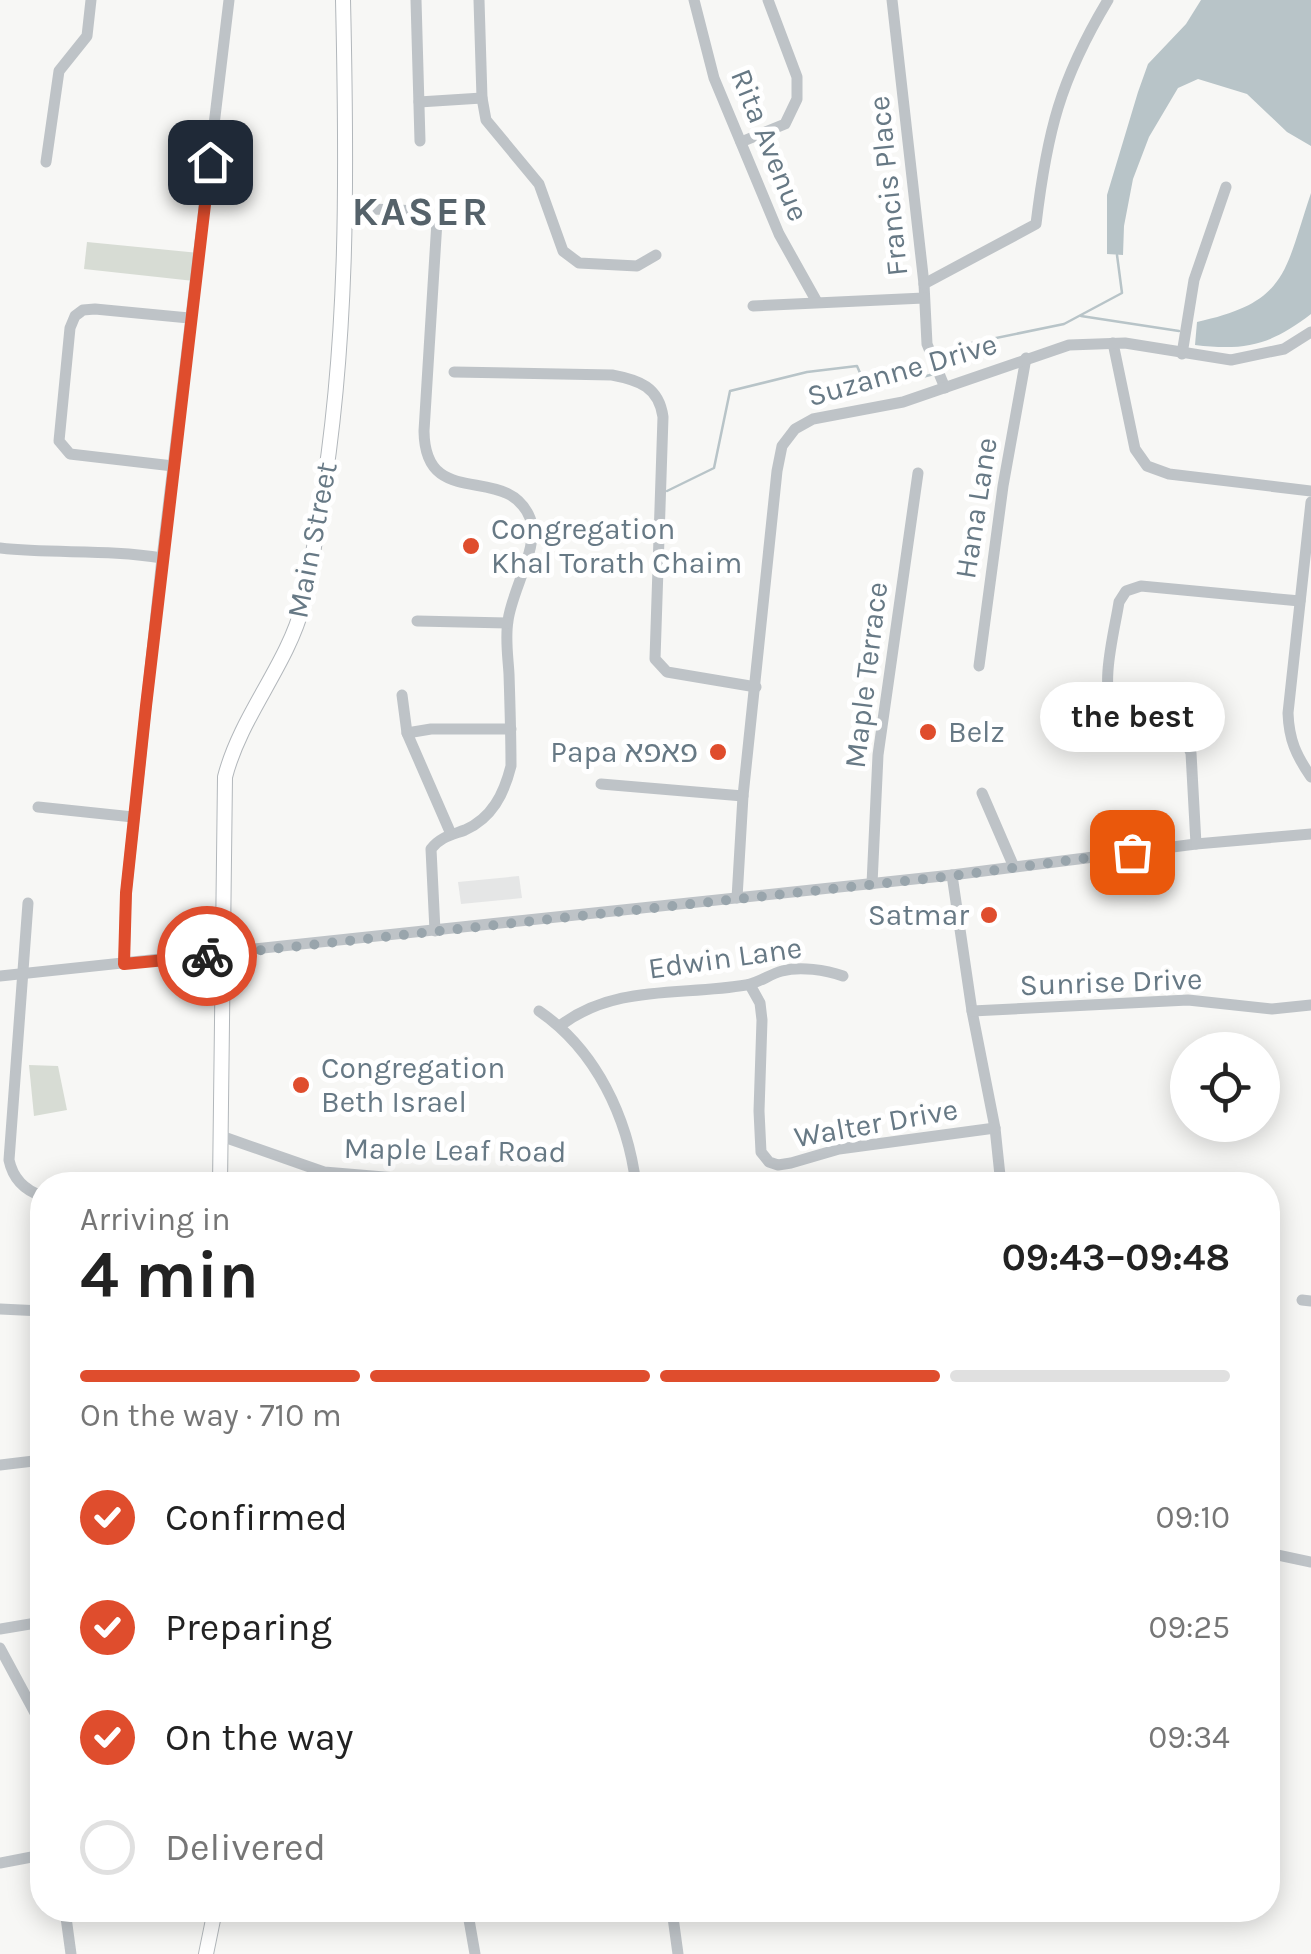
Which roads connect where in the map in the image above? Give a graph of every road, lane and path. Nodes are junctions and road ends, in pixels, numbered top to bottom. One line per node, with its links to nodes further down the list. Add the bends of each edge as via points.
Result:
1 (91, 0): 14 (street, via 87,36 59,71)
2 (230, 0): 22 (street)
3 (343, 0): 16 (main road, Main Street)
4 (416, 0): 11 (street)
5 (479, 0): 10 (street)
6 (694, 0): 13 (street, Rita Avenue, via 714,78)
7 (768, 0): 13 (street, via 797,78 797,99 785,124)
8 (892, 0): 18 (street, Francis Place)
9 (1108, 0): 18 (street, via 1059,98 1036,224)
10 (482, 98): 11 (street); 17 (street, via 486,120 539,184 564,251 579,262 637,266)
11 (420, 102): 12 (street)
12 (420, 141)
13 (741, 142): 20 (street, Rita Avenue)
14 (46, 162)
15 (1226, 186): 25 (street, via 1194,280)
16 (346, 208): 37 (street, via 421,211 436,221 424,446 442,476 506,491 529,515 529,551); 60 (main road, Main Street, via 332,428 304,604 225,777)
17 (656, 255)
18 (924, 284): 19 (street, Francis Place)
19 (924, 298): 20 (street); 28 (street, Francis Place, via 927,344)
20 (816, 302): 21 (street)
21 (752, 306)
22 (189, 318): 29 (street); 29 (street, via 95,310 74,316 60,412 59,441 70,454)
23 (1311, 332): 25 (street, Suzanne Drive, via 1258,357)
24 (1113, 343): 25 (street, Suzanne Drive); 26 (street, Suzanne Drive, via 1069,345); 31 (street, via 1135,448 1147,466)
25 (1182, 354)
26 (1026, 358): 28 (street, Suzanne Drive); 40 (street, Hana Lane)
27 (454, 372): 41 (street, via 612,374 650,387 663,417 656,659 668,672)
28 (945, 388): 41 (street, Suzanne Drive, via 812,418 782,446)
29 (173, 466): 34 (street)
30 (918, 473): 56 (street, Maple Terrace, via 878,755)
31 (1311, 490)
32 (1311, 502): 35 (street)
33 (0, 548): 34 (street)
34 (162, 558): 50 (street)
35 (1300, 600): 38 (street); 53 (street, via 1141,586 1119,602 1108,702 1184,734 1191,752)
36 (418, 621): 37 (street)
37 (507, 624): 43 (street)
38 (1296, 635): 39 (street); 45 (street, via 1289,738)
39 (1311, 643)
40 (979, 666)
41 (756, 686): 48 (street, Suzanne Drive)
42 (402, 695): 44 (street)
43 (511, 729): 44 (street); 51 (street, via 511,766 498,801 482,819)
44 (406, 733): 51 (street)
45 (1311, 777)
46 (600, 784): 48 (street)
47 (982, 793): 54 (street)
48 (743, 796): 57 (street, Suzanne Drive)
49 (38, 807): 50 (street)
50 (134, 817): 61 (street)
51 (451, 834): 59 (street, via 434,844 430,856)
52 (1311, 834): 53 (street)
53 (1196, 844): 54 (street)
54 (1014, 866): 55 (street)
55 (952, 876): 56 (street); 68 (street)
56 (872, 884): 57 (street)
57 (737, 898): 59 (street)
58 (28, 903): 62 (street)
59 (436, 931): 60 (street)
60 (221, 954): 61 (street); 71 (main road, Main Street)
61 (124, 964): 62 (street)
62 (25, 972): 63 (street); 76 (street, via 9,1160 12,1173)
63 (0, 976)
64 (843, 976): 65 (street, Edwin Lane, via 783,970)
65 (750, 985): 69 (street, Edwin Lane, via 618,998 583,1008); 70 (street, Walter Drive, via 762,1020 760,1138 769,1162)
66 (1311, 1005): 68 (street, Sunrise Drive, via 1272,1009 1188,1000)
67 (540, 1011): 69 (street)
68 (972, 1011): 70 (street)
69 (561, 1026): 74 (street, via 618,1109)
70 (995, 1128): 75 (street)
71 (220, 1136): 72 (main road, Main Street); 73 (street, Maple Leaf Road)
72 (220, 1172)
73 (324, 1172)
74 (634, 1172)
75 (1000, 1172)
76 (30, 1188)
77 (0, 1308): 78 (street)
78 (30, 1311)
79 (30, 1461): 80 (street)
80 (0, 1465)
81 (1280, 1556): 82 (street)
82 (1311, 1562)
83 (30, 1624): 84 (street)
84 (0, 1628)
85 (0, 1648): 86 (street)
86 (30, 1704)
87 (30, 1858): 88 (street)
88 (0, 1863)
89 (67, 1922): 93 (street)
90 (213, 1922): 94 (main road)
91 (469, 1922): 95 (street)
92 (674, 1922): 96 (street)
93 (70, 1954)
94 (206, 1954)
95 (475, 1954)
96 (678, 1954)

